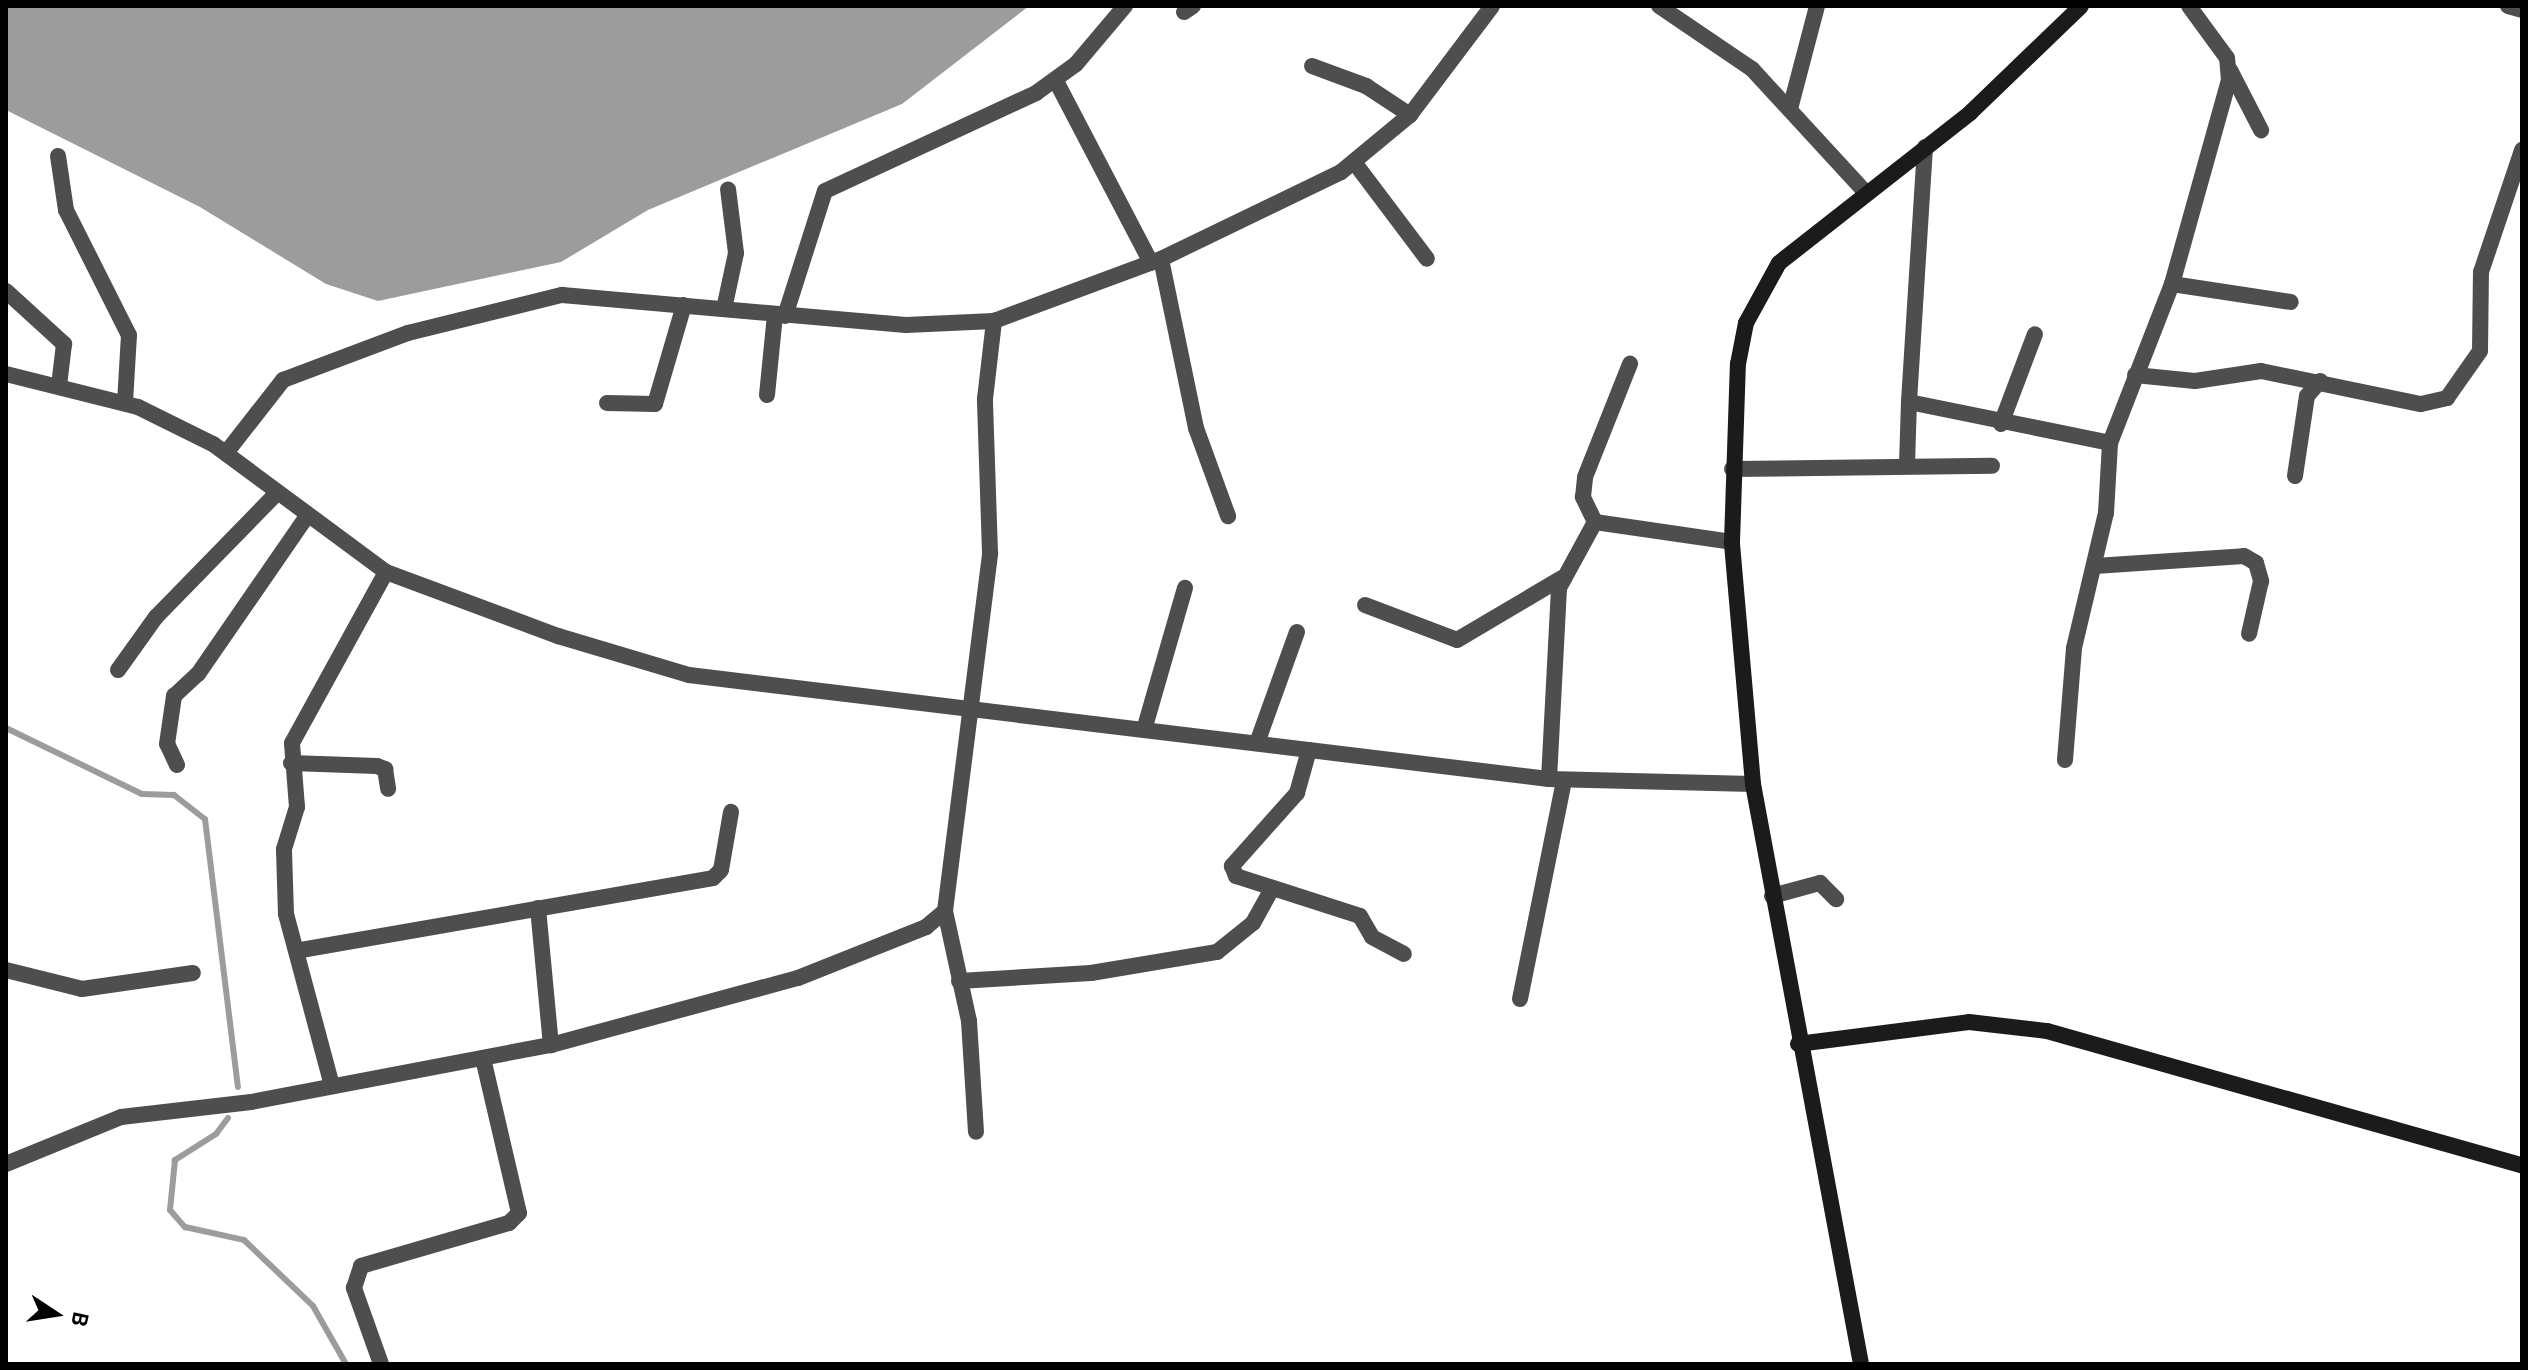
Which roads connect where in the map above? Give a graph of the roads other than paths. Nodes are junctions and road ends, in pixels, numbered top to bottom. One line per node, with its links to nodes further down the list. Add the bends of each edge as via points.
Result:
1 (1125, 6): 11 (street)
2 (1492, 6): 13 (street)
3 (1659, 6): 12 (street, via 1752,69)
4 (1817, 6): 12 (street)
5 (2081, 6): 15 (street)
6 (2508, 6): 8 (street)
7 (2197, 8): 10 (street)
8 (2522, 10)
9 (1312, 66): 13 (street, via 1366,86)
10 (2230, 70): 14 (street); 23 (street)
11 (1056, 81): 22 (street); 28 (street, via 825,191)
12 (1790, 109): 20 (street)
13 (1410, 115): 18 (street)
14 (2261, 130)
15 (1925, 147): 20 (street); 37 (street)
16 (2522, 150): 34 (street, via 2481,272 2480,351 2458,388 2431,405)
17 (58, 156): 38 (street, via 66,210 129,335)
18 (1354, 162): 21 (street); 22 (street)
19 (728, 189): 27 (street, via 736,253)
20 (1864, 191): 45 (street, via 1764,282 1738,364)
21 (1427, 259)
22 (1156, 261): 29 (street); 49 (street, via 1196,428)
23 (2172, 284): 25 (street); 33 (street)
24 (6, 291): 35 (street, via 64,344)
25 (2291, 302)
26 (684, 305): 27 (street); 39 (street, via 655,404); 42 (street, via 562,295 408,333 283,380)
27 (724, 309): 28 (street)
28 (780, 315): 29 (street, via 906,325); 36 (street)
29 (994, 321): 60 (street, via 985,399 990,553)
30 (2035, 334): 40 (street)
31 (1630, 364): 50 (street, via 1585,477 1583,497)
32 (6, 374): 35 (street)
33 (2135, 375): 34 (street, via 2195,381 2261,371); 41 (street)
34 (2320, 381): 46 (street, via 2307,396)
35 (59, 386): 38 (street)
36 (767, 395)
37 (1909, 402): 40 (street); 43 (street)
38 (125, 403): 42 (street)
39 (607, 403)
40 (2001, 424): 41 (street)
41 (2110, 443): 52 (street)
42 (226, 453): 47 (street)
43 (1907, 465): 44 (street); 45 (street)
44 (1992, 466)
45 (1732, 469): 51 (street)
46 (2295, 476)
47 (277, 493): 48 (street); 59 (street, via 156,617)
48 (307, 516): 53 (street); 66 (street, via 198,674 174,696 167,744)
49 (1228, 516)
50 (1595, 522): 51 (street); 54 (street)
51 (1732, 542): 68 (street)
52 (2095, 566): 58 (street, via 2244,556 2256,563 2261,581); 64 (street, via 2074,648)
53 (386, 572): 60 (street, via 558,636 689,675); 65 (street, via 297,727)
54 (1562, 578): 56 (street, via 1457,640); 67 (street)
55 (1185, 588): 61 (street)
56 (1365, 605)
57 (1297, 632): 62 (street)
58 (2249, 634)
59 (118, 670)
60 (967, 710): 61 (street); 75 (street)
61 (1144, 730): 62 (street)
62 (1257, 743): 63 (street)
63 (1309, 750): 67 (street); 71 (street, via 1281,818 1232,866 1236,876)
64 (2065, 760)
65 (291, 763): 69 (street, via 377,766 385,769); 76 (street, via 297,807 284,849 286,914)
66 (177, 765)
67 (1557, 779): 68 (street); 81 (street)
68 (1753, 784): 72 (street)
69 (388, 789)
70 (731, 812): 74 (street, via 721,870 713,878)
71 (1271, 891): 77 (street, via 1360,916 1372,937); 80 (street, via 1253,923 1217,952 1091,973)
72 (1772, 896): 73 (street, via 1820,883); 82 (street)
73 (1836, 899)
74 (538, 908): 76 (street); 83 (street)
75 (945, 911): 80 (street); 83 (street, via 892,943 798,978)
76 (301, 950): 85 (street)
77 (1404, 954)
78 (6, 970): 79 (street, via 82,989)
79 (193, 973)
80 (959, 981): 86 (street)
81 (1520, 999)
82 (1798, 1044): 88 (street, via 1969,1022 2047,1031); 90 (street)
83 (551, 1045): 84 (street)
84 (483, 1058): 85 (street); 89 (street, via 519,1213 509,1223 361,1266 354,1288)
85 (331, 1082): 87 (street, via 251,1102 121,1117)
86 (976, 1132)
87 (6, 1164)
88 (2522, 1165)
89 (381, 1364)
90 (1861, 1364)

